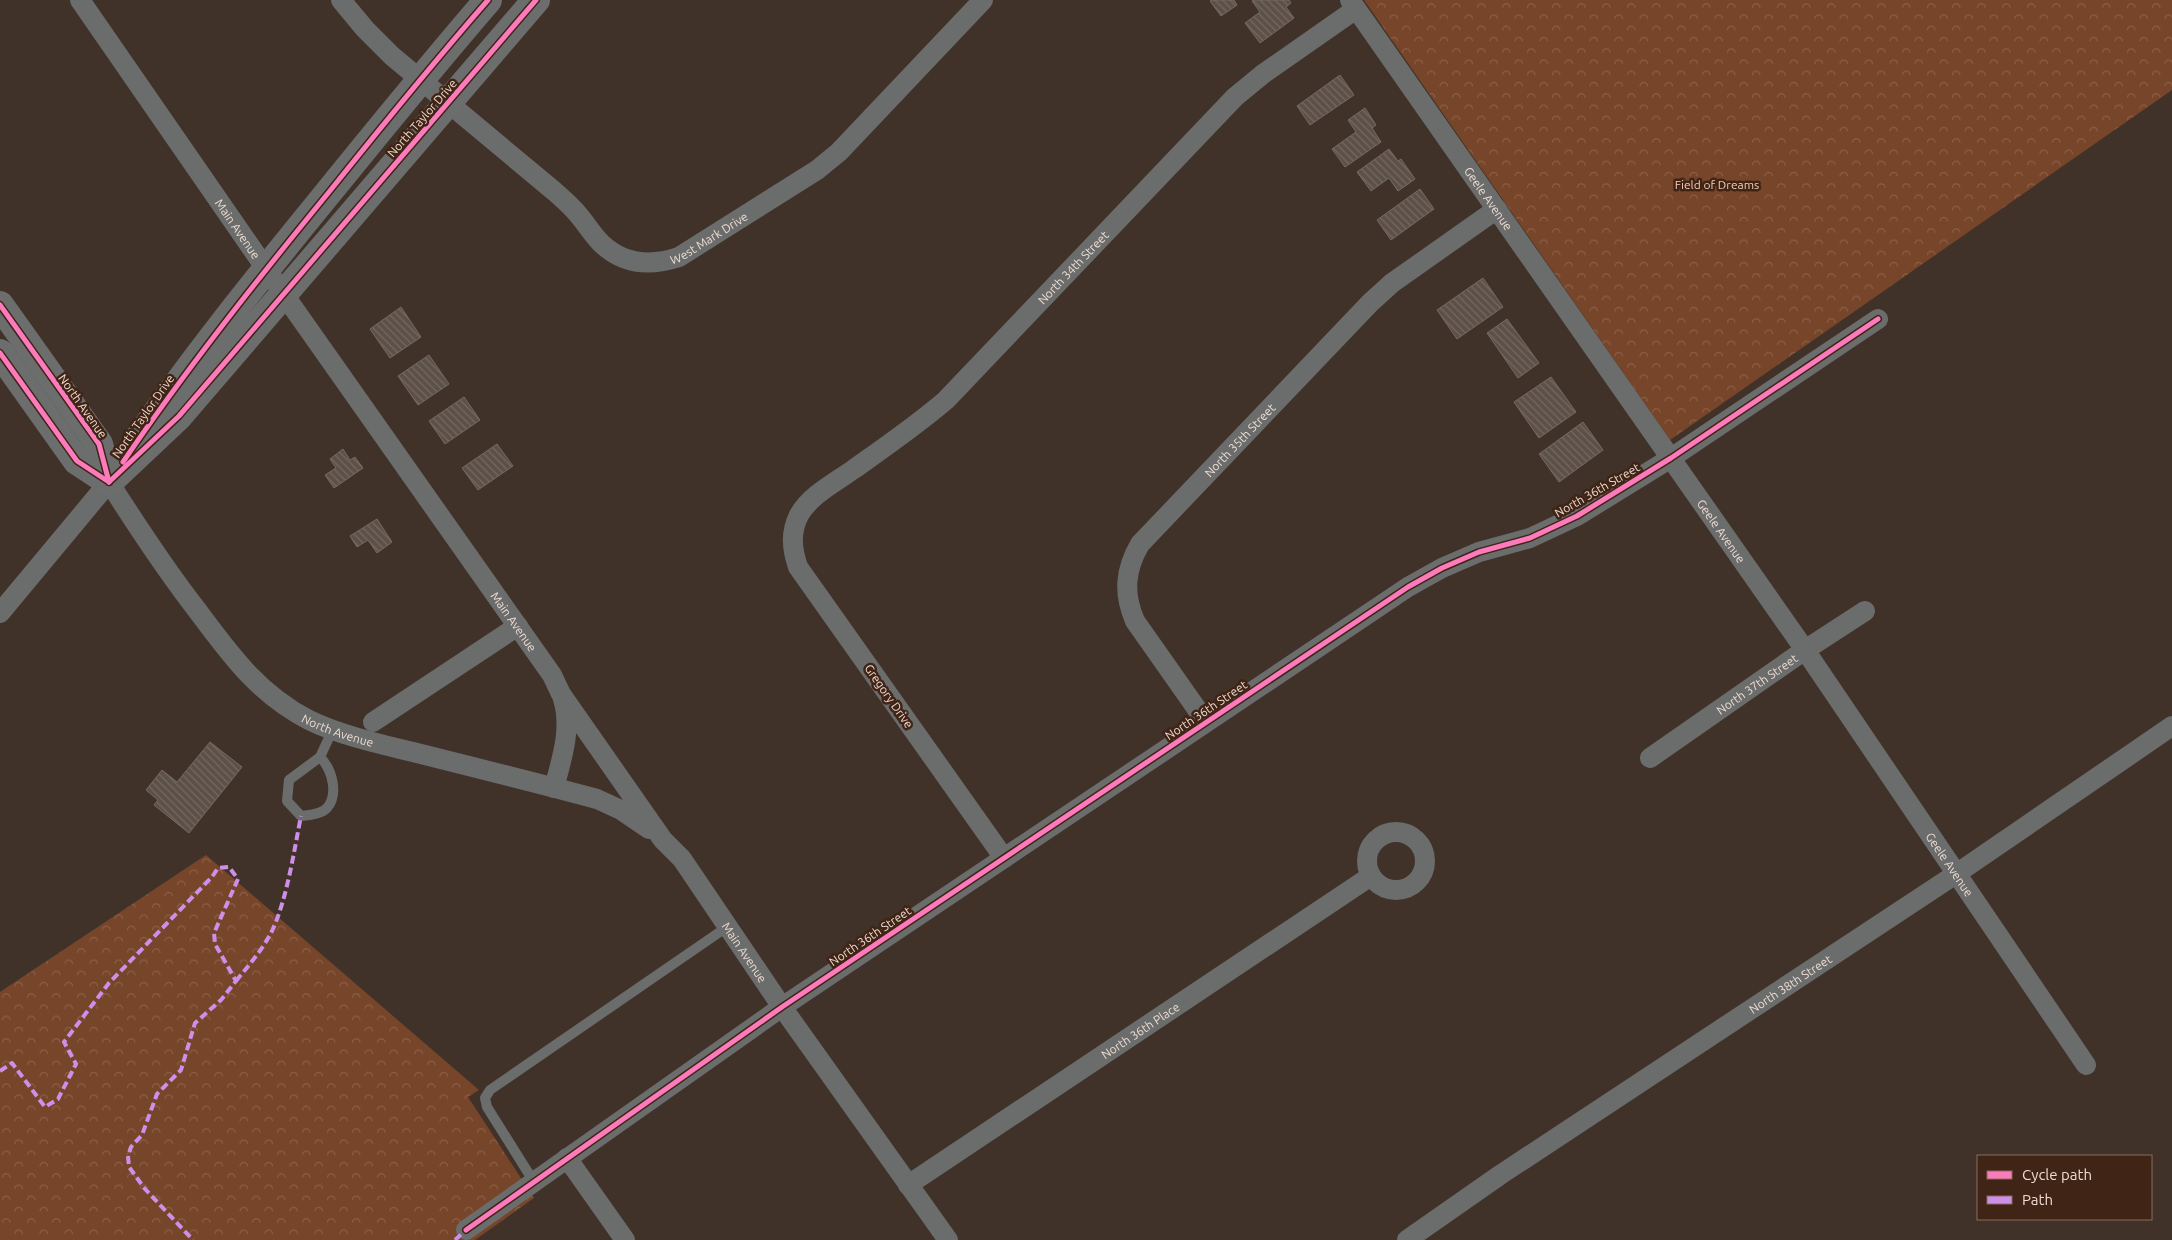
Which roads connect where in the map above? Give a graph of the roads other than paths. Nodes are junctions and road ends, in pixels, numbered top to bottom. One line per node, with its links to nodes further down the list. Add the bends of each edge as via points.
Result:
1 (80, 0): 10 (street, Main Avenue)
2 (341, 0): 7 (street, West Mark Drive, via 365,29)
3 (488, 0): 7 (main road, North Taylor Drive)
4 (536, 0): 8 (main road, North Taylor Drive)
5 (983, 0): 8 (street, West Mark Drive, via 846,144 817,170 679,258 663,263 631,261 609,250 554,191)
6 (1353, 4): 9 (street, Geele Avenue); 17 (street, North 34th Street, via 1235,98 946,400 816,496 799,515)
7 (420, 79): 8 (street, West Mark Drive); 10 (main road, North Taylor Drive)
8 (448, 102): 11 (main road, North Taylor Drive)
9 (1496, 209): 15 (street, Geele Avenue); 24 (street, North 35th Street, via 1392,283 1370,303 1140,544 1132,558 1126,589 1134,621)
10 (266, 269): 11 (street, Main Avenue); 16 (main road, North Taylor Drive, via 166,399)
11 (284, 294): 16 (main road, North Taylor Drive, via 179,416); 20 (street, Main Avenue)
12 (0, 306): 16 (main road, North Avenue, via 99,444)
13 (1878, 319): 15 (street, North 36th Street)
14 (0, 353): 16 (main road, North Avenue, via 77,461)
15 (1671, 458): 21 (street, Geele Avenue); 24 (street, North 36th Street, via 1577,516 1530,538 1479,552 1408,587)
16 (109, 482): 19 (street, North Taylor Drive); 26 (street, North Avenue, via 154,553 244,672 286,706 310,721)
17 (794, 528): 31 (street, Gregory Drive, via 793,553 798,567)
18 (1865, 611): 21 (street, North 37th Street)
19 (0, 613)
20 (518, 626): 22 (street, Main Avenue, via 552,675); 23 (street)
21 (1805, 650): 28 (street, North 37th Street); 32 (street, Geele Avenue)
22 (561, 694): 29 (street, via 567,721 566,740); 30 (street, Main Avenue)
23 (373, 722)
24 (1206, 722): 31 (street, North 36th Street)
25 (2172, 726): 32 (street, North 38th Street)
26 (333, 729): 27 (lane); 29 (street, North Avenue)
27 (320, 757): 27 (lane, via 289,780 287,801 301,816 326,809 333,797 333,783 326,762)
28 (1650, 758)
29 (554, 788): 30 (street, North Avenue, via 596,799 621,810)
30 (663, 840): 34 (street, Main Avenue, via 682,859)
31 (1004, 858): 35 (street, North 36th Street)
32 (1956, 874): 36 (street, Geele Avenue); 43 (street, North 38th Street)
33 (1371, 876): 39 (street, North 36th Place)
34 (728, 927): 35 (street, Main Avenue); 38 (lane, via 490,1090 485,1098 486,1107)
35 (782, 1007): 37 (street, North 36th Street); 39 (street, Main Avenue)
36 (2086, 1065)
37 (567, 1158): 38 (street, North 36th Street); 41 (street)
38 (534, 1182): 40 (street, North 36th Street)
39 (908, 1185): 42 (street, Main Avenue)
40 (466, 1230)
41 (625, 1240)
42 (948, 1240)
43 (1406, 1240)

